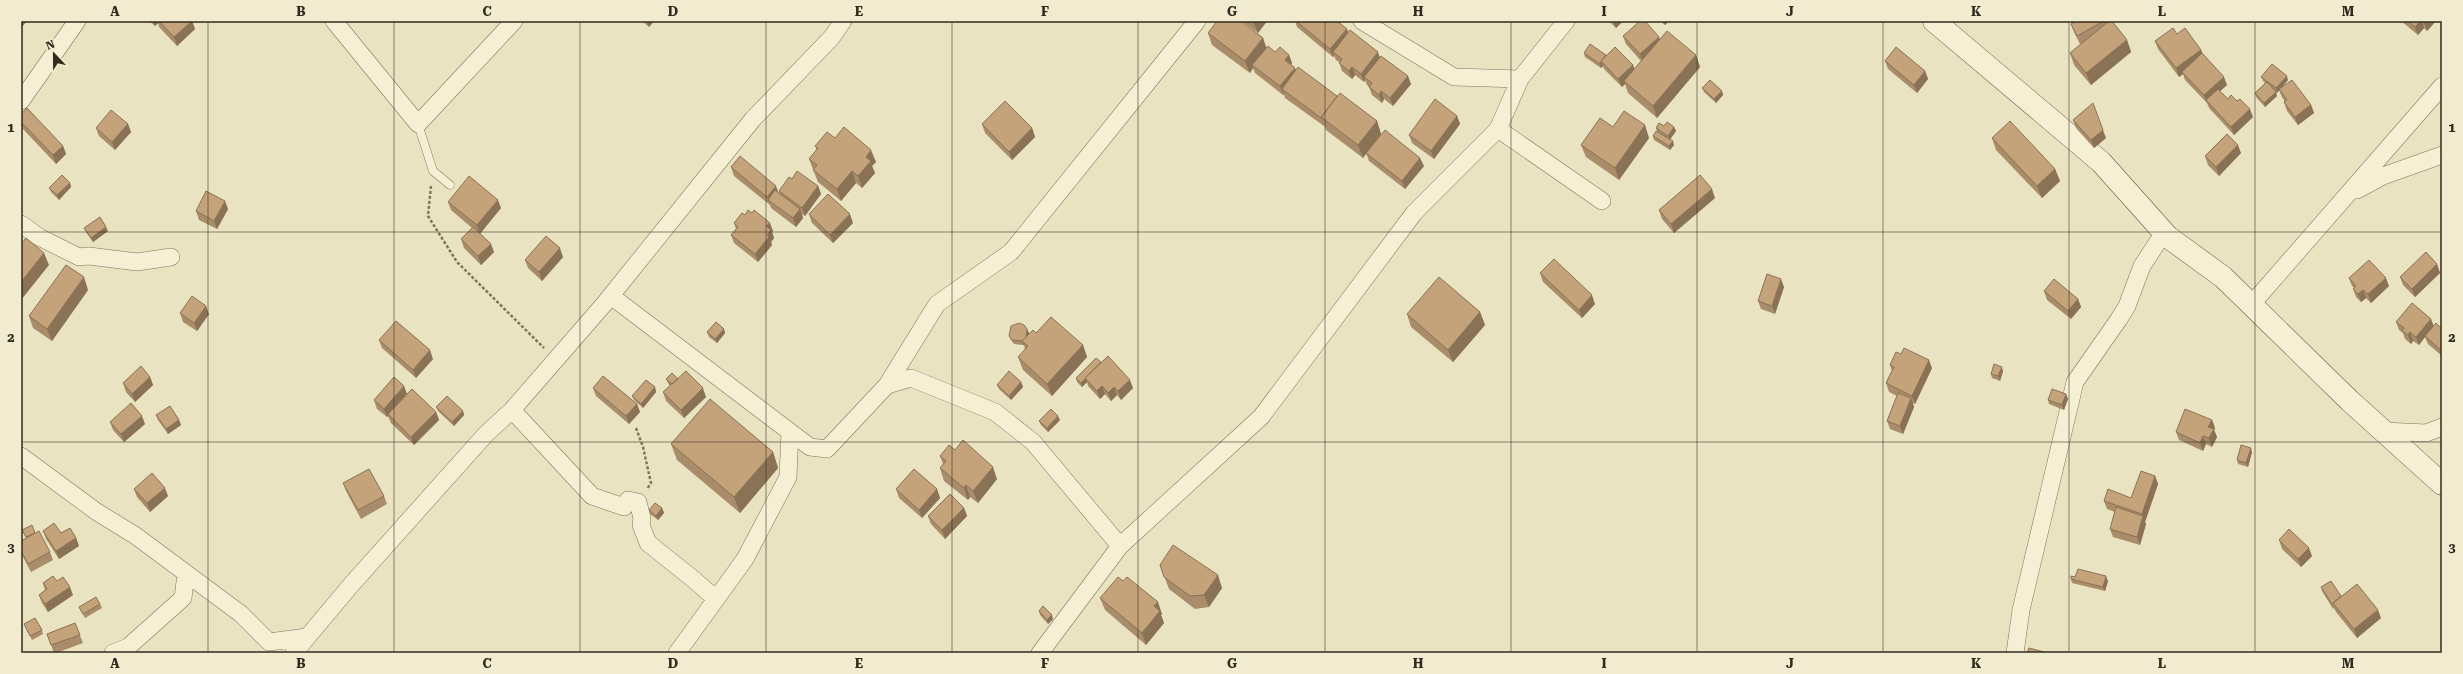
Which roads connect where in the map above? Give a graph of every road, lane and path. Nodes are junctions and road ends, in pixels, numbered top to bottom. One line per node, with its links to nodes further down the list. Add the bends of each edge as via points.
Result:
1 (77, 21): 11 (street, via 33,87)
2 (334, 21): 12 (street)
3 (514, 21): 12 (street)
4 (844, 21): 22 (street, via 832,37 753,119)
5 (1196, 21): 25 (street, via 1011,252 937,304)
6 (1362, 21): 9 (street, via 1454,77)
7 (1566, 21): 9 (street)
8 (1934, 21): 20 (street, via 2101,162)
9 (1520, 79): 13 (street)
10 (2442, 86): 17 (street)
11 (21, 100)
12 (418, 124): 15 (lane)
13 (1498, 129): 18 (street); 34 (street, via 1414,213 1261,417)
14 (2442, 155): 17 (street, via 2384,176)
15 (433, 171): 16 (lane); 24 (path, via 428,216 457,262)
16 (450, 185)
17 (2346, 196): 23 (street)
18 (1602, 201)
19 (21, 224): 21 (street, via 39,238 79,258 89,256 138,262)
20 (2165, 231): 23 (street, via 2168,237 2223,277); 42 (street, via 2142,266 2127,306 2075,382 2021,610)
21 (171, 257)
22 (610, 296): 24 (street); 30 (street)
23 (2251, 305): 29 (street)
24 (556, 359): 26 (street)
25 (887, 385): 30 (street, via 827,449 810,448); 34 (street, via 911,378 995,412 1032,442)
26 (512, 410): 33 (street, via 592,496 624,507 628,500); 37 (street, via 470,451)
27 (2442, 427): 29 (street, via 2426,433)
28 (636, 428): 33 (path, via 651,483)
29 (2384, 431): 32 (street)
30 (790, 432): 36 (street, via 788,477 745,559)
31 (21, 456): 35 (street)
32 (2442, 484)
33 (638, 502): 36 (street, via 641,525 648,543)
34 (1120, 546): 41 (street)
35 (186, 574): 37 (street, via 241,614 269,642); 38 (street, via 183,598 128,647)
36 (716, 600): 40 (street)
37 (307, 638): 39 (street)
38 (113, 653)
39 (294, 653)
40 (677, 653)
41 (1040, 653)
42 (2015, 653)

